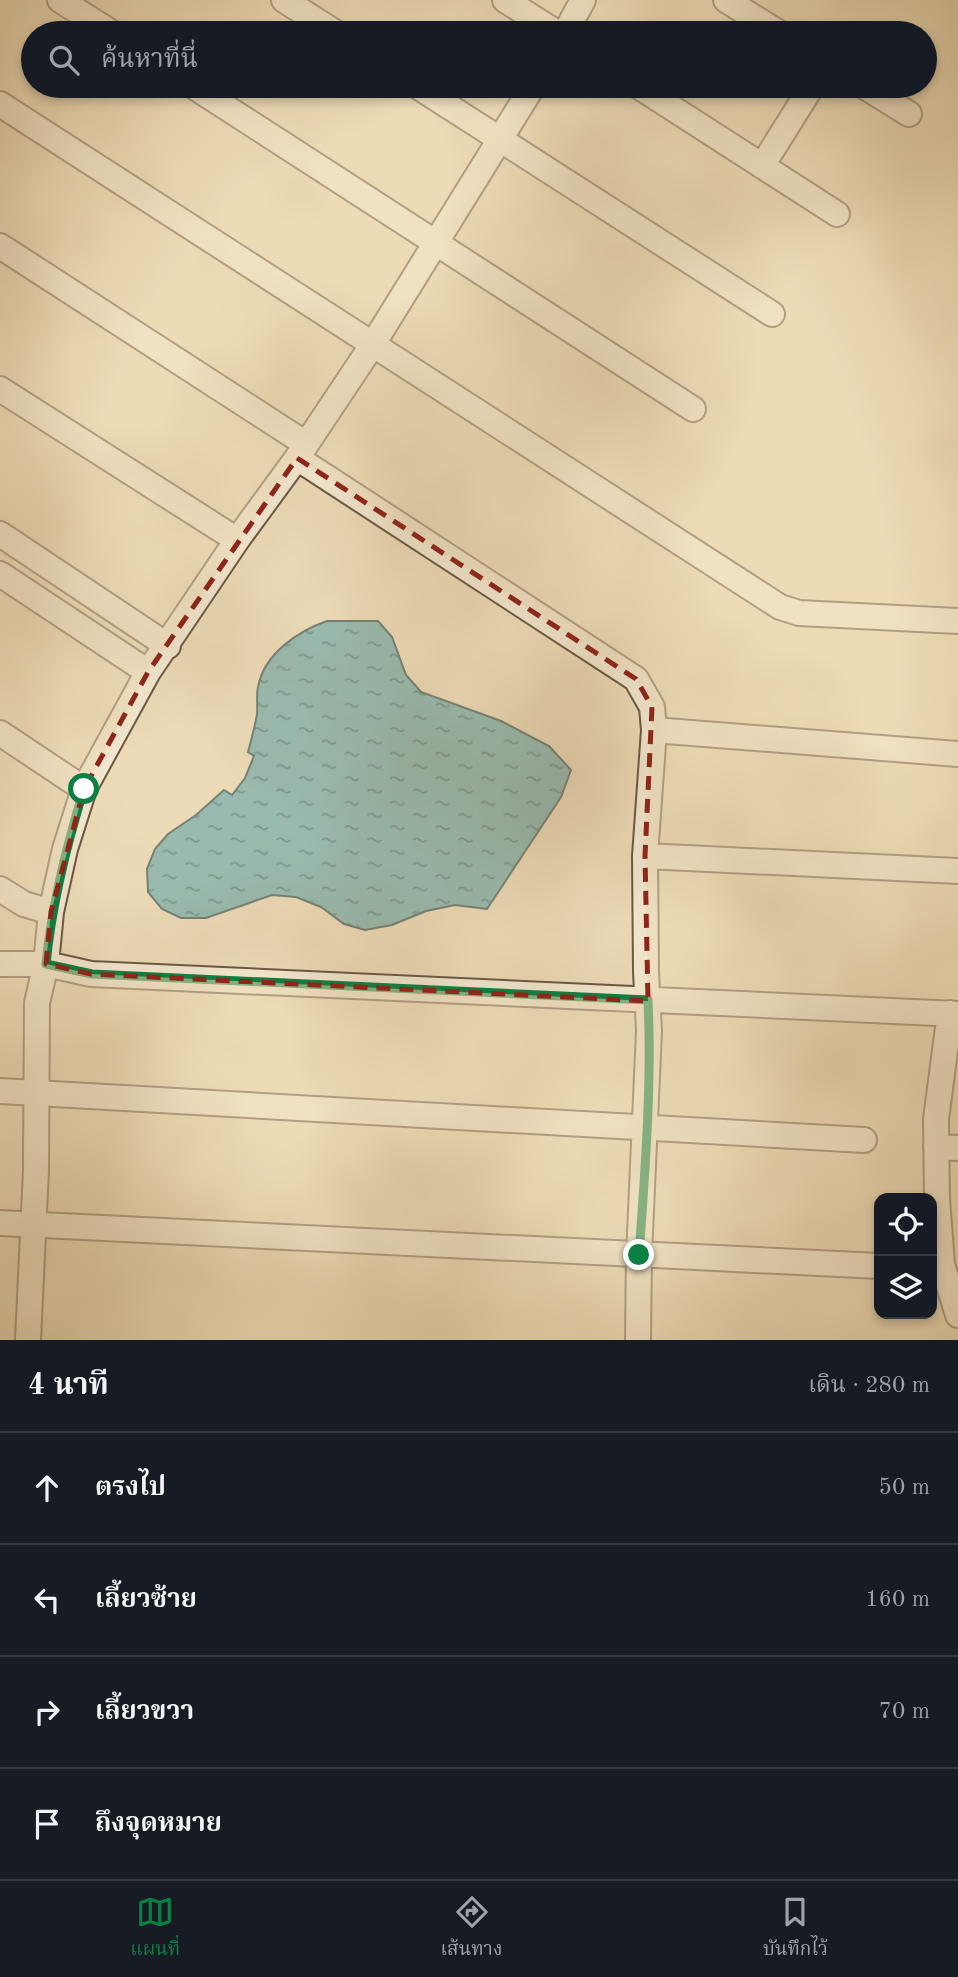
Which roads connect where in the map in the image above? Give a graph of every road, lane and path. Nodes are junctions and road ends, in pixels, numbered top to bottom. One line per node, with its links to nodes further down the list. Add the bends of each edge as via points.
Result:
1 (60, 0): 6 (street)
2 (284, 0): 7 (street)
3 (505, 0): 8 (street)
4 (583, 0): 9 (street)
5 (726, 0): 10 (street)
6 (93, 21)
7 (317, 21)
8 (537, 21)
9 (572, 21)
10 (760, 21)
11 (212, 98): 22 (street)
12 (436, 98): 19 (street)
13 (526, 98): 19 (street)
14 (657, 98): 20 (street)
15 (804, 98): 20 (street)
16 (883, 98): 18 (street)
17 (0, 104): 25 (street)
18 (909, 114)
19 (500, 139): 22 (street); 24 (street)
20 (762, 166): 21 (street)
21 (837, 214)
22 (436, 242): 25 (street); 27 (street)
23 (0, 246): 28 (street)
24 (772, 314)
25 (373, 344): 28 (street); 32 (street, via 780,607 799,613)
26 (0, 388): 30 (street)
27 (693, 409)
28 (302, 451): 30 (street); 35 (street, via 636,679 652,707)
29 (0, 534): 33 (street)
30 (237, 540): 33 (street)
31 (0, 574): 34 (street)
32 (958, 621)
33 (168, 646): 34 (street)
34 (148, 673): 38 (street)
35 (654, 730): 37 (street); 39 (street)
36 (0, 733): 38 (street)
37 (958, 754)
38 (84, 789): 42 (street)
39 (645, 856): 40 (street); 45 (street)
40 (958, 871)
41 (0, 889): 42 (street, via 24,904)
42 (51, 912): 44 (street)
43 (0, 964): 44 (street)
44 (46, 964): 45 (street, via 92,974); 48 (street, via 37,1003)
45 (648, 1000): 46 (street); 49 (street)
46 (954, 1014): 51 (street, via 936,1119)
47 (0, 1091): 48 (street)
48 (37, 1094): 49 (street); 53 (street)
49 (646, 1126): 50 (street); 54 (street)
50 (864, 1140)
51 (947, 1148): 55 (street)
52 (0, 1223): 53 (street)
53 (32, 1225): 54 (street); 58 (street)
54 (639, 1255): 56 (street); 59 (street)
55 (950, 1265): 57 (street)
56 (874, 1266)
57 (958, 1315)
58 (28, 1340)
59 (638, 1340)

